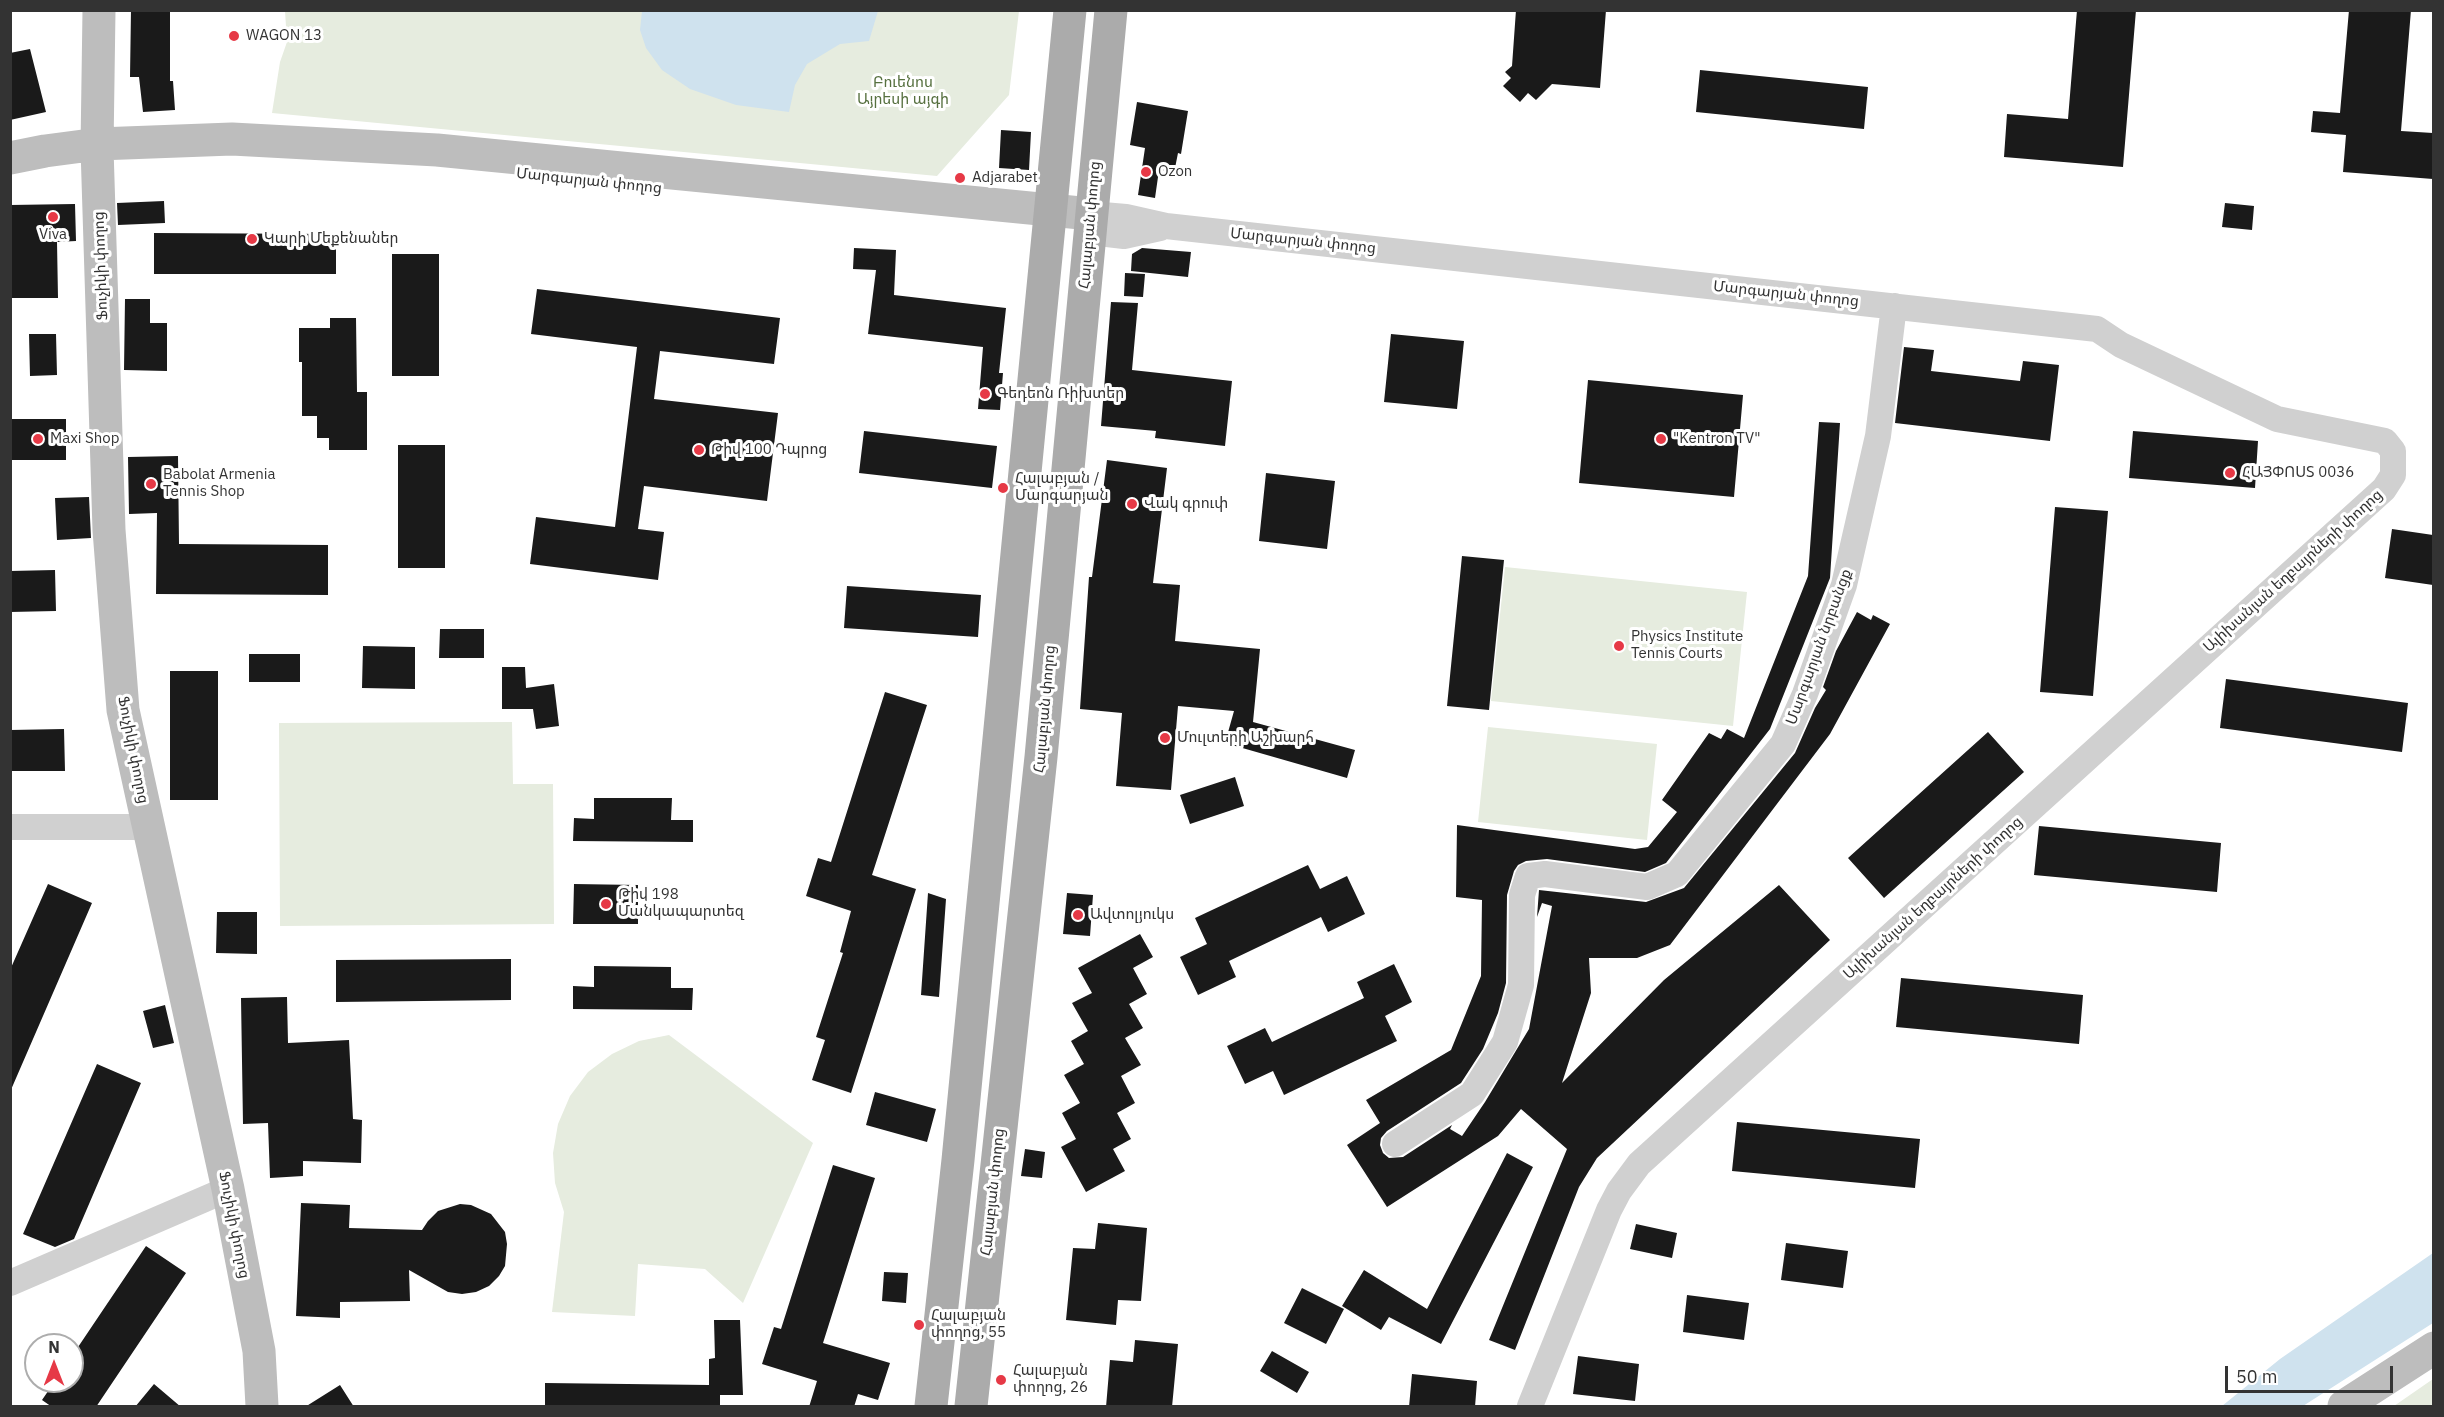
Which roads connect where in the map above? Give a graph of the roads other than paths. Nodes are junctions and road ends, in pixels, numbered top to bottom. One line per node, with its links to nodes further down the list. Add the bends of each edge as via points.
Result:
1 (99, 10): 4 (street, Ֆուչիկի փողոց)
2 (1070, 10): 7 (main road)
3 (1111, 10): 8 (main road, Հալաբյան փողոց)
4 (98, 146): 5 (street, Մարգարյան փողոց); 6 (street, Մարգարյան փողոց); 7 (street, Մարգարյան փողոց, via 232,145); 12 (street, Ֆուչիկի փողոց, via 110,551 123,710)
5 (10, 158)
6 (10, 164)
7 (1048, 219): 8 (street, Մարգարյան փողոց); 18 (main road)
8 (1090, 223): 9 (street, Մարգարյան փողոց, via 1124,236 1166,226); 19 (main road, Հալաբյան փողոց, via 1041,757)
9 (1894, 306): 10 (street, Մարգարյան փողոց, via 2097,329 2121,345 2277,418); 13 (street, Մարգարյան նրբանցք, via 1878,436 1844,585 1783,744 1677,874 1647,887 1545,874 1528,876 1522,895 1521,985 1505,1042 1472,1094)
10 (2385, 441): 20 (street, Ալիխանյան եղբայրների փողոց, via 2393,451 2393,475 2384,489 1639,1164 1609,1210)
11 (10, 827): 12 (street)
12 (149, 827): 14 (street, Ֆուչիկի փողոց)
13 (1395, 1144)
14 (228, 1189): 15 (street); 17 (street, Ֆուչիկի փողոց, via 259,1351)
15 (10, 1284)
16 (2433, 1348): 21 (street)
17 (262, 1407)
18 (932, 1407)
19 (971, 1407)
20 (1530, 1407)
21 (2344, 1407)

